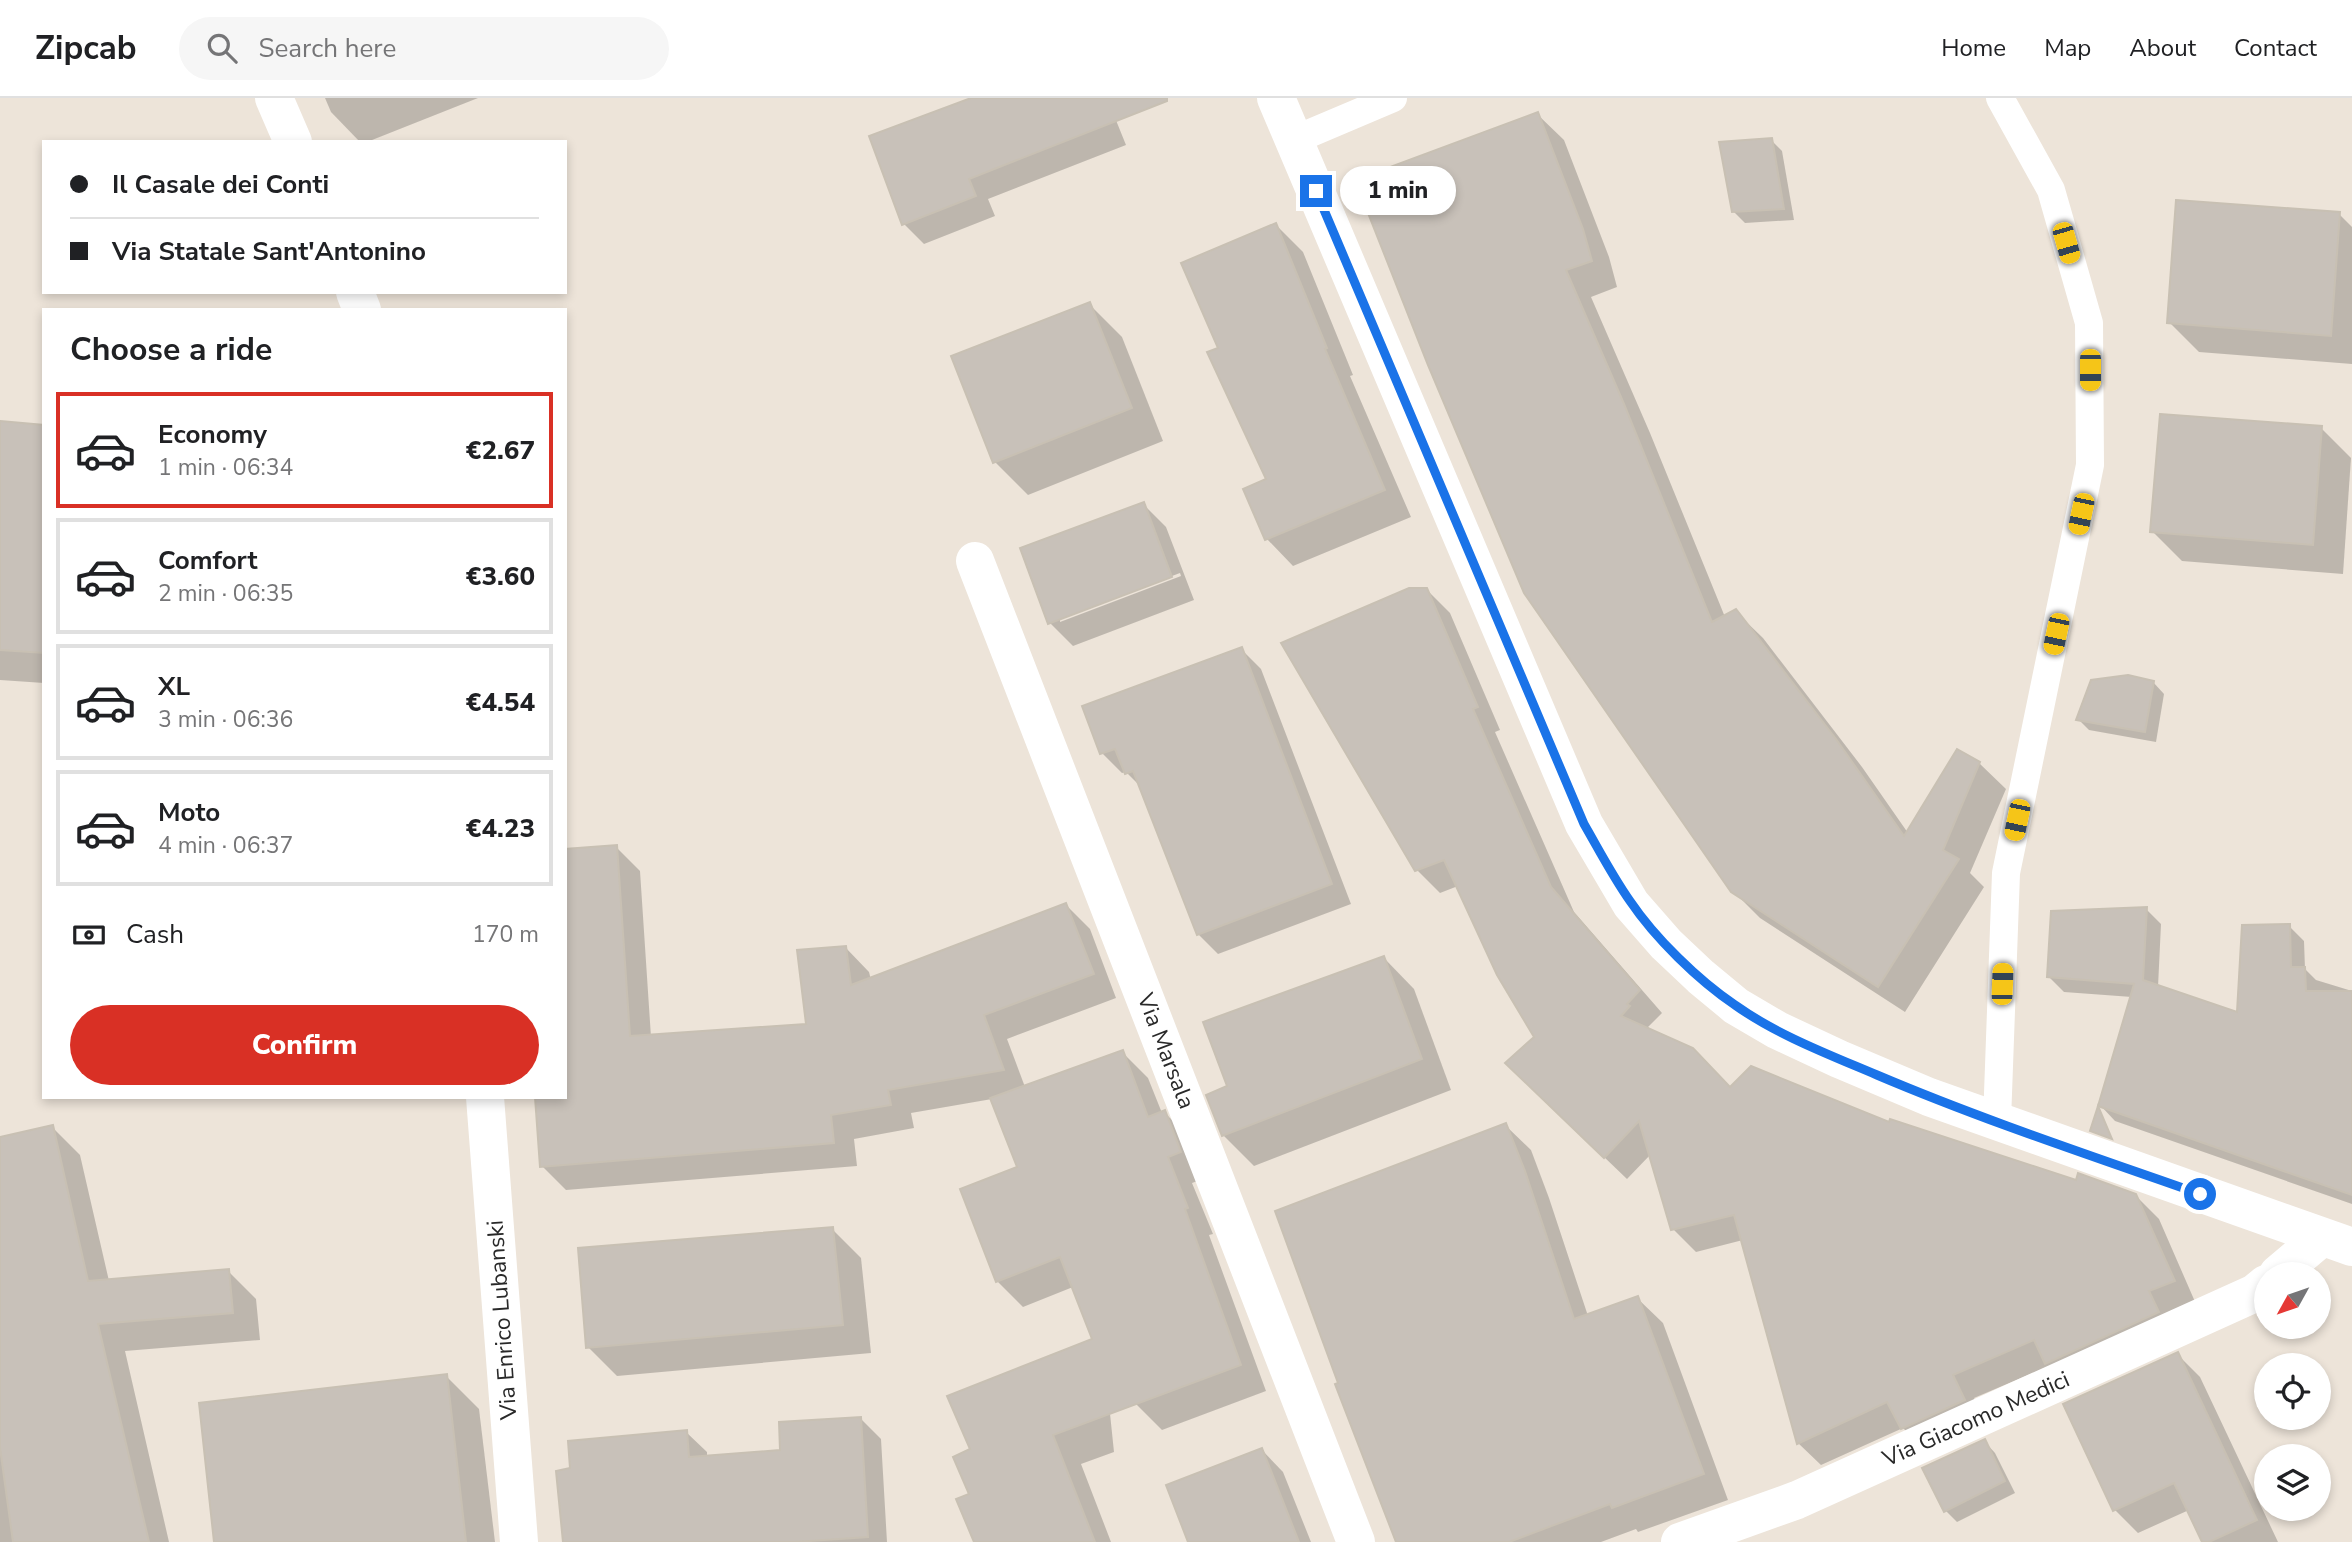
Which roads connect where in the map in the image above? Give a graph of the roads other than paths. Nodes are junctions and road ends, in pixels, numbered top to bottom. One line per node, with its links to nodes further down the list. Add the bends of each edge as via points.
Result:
1 (274, 98): 5 (street)
2 (1276, 98): 6 (street)
3 (1392, 98): 6 (lane)
4 (2000, 98): 9 (lane, via 2051,190 2089,323 2090,466 2006,873)
5 (292, 140)
6 (1294, 140): 9 (street, via 1584,824 1631,904 1735,1006 1839,1059)
7 (975, 561): 14 (street, Via Marsala)
8 (485, 1099): 13 (street, Via Enrico Lubanski)
9 (1997, 1121): 10 (street)
10 (2337, 1242): 11 (street)
11 (2300, 1262)
12 (2254, 1293): 15 (street, Via Giacomo Medici, via 1797,1500)
13 (519, 1542)
14 (1356, 1542)
15 (1680, 1542)

